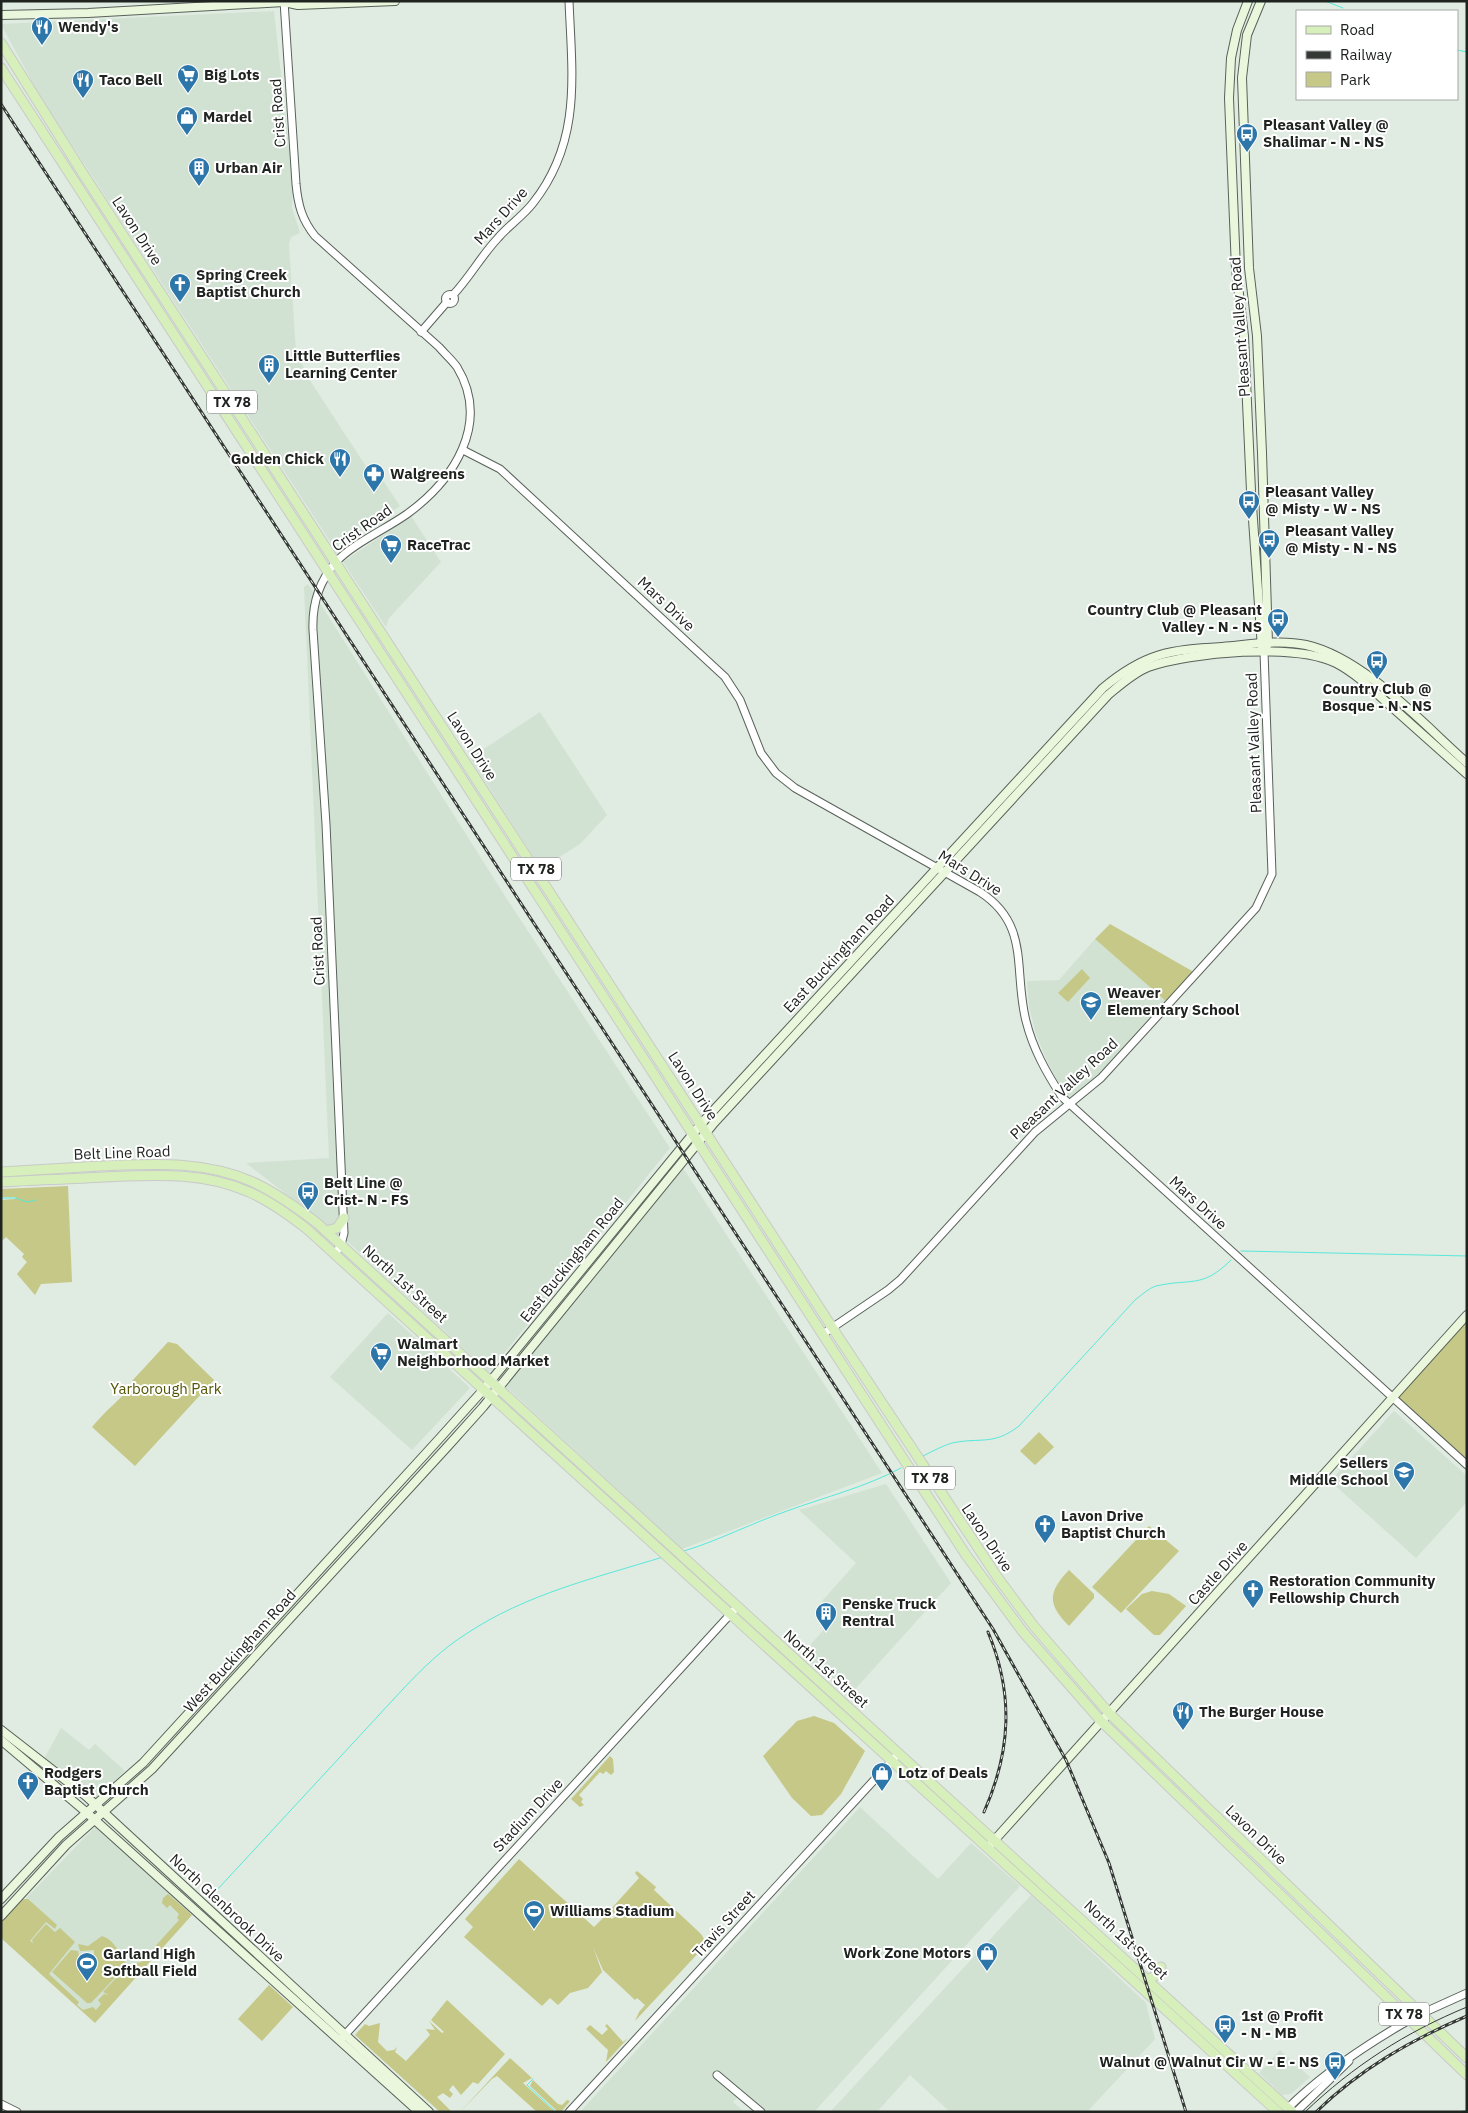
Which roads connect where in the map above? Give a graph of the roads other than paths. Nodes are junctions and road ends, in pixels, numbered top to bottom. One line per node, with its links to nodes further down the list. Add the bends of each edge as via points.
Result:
1 (395, 1): 5 (main road, via 298,5)
2 (569, 1): 13 (street, Mars Drive, via 572,105 561,154 533,203 498,238 453,295 447,296 447,302)
3 (1248, 1): 19 (main road, Pleasant Valley Road, via 1231,58 1230,98 1236,269 1244,336)
4 (1261, 1): 19 (main road, Pleasant Valley Road, via 1247,35 1242,78 1249,268 1257,350)
5 (284, 2): 6 (main road); 13 (street, Crist Road, via 296,184 301,213 315,236)
6 (1, 15)
7 (1, 43): 9 (main road, Lavon Drive / TX 78)
8 (1, 68): 10 (main road, Lavon Drive / TX 78)
9 (70, 153): 10 (main road); 11 (main road, Lavon Drive / TX 78)
10 (60, 160): 12 (main road, Lavon Drive / TX 78)
11 (128, 243): 12 (main road); 14 (main road, Lavon Drive / TX 78)
12 (118, 250): 15 (main road, Lavon Drive / TX 78)
13 (421, 332): 16 (street, Crist Road, via 456,366 468,390 471,423)
14 (196, 347): 15 (main road); 17 (main road, Lavon Drive / TX 78)
15 (186, 353): 18 (main road, Lavon Drive / TX 78)
16 (463, 450): 17 (street, Crist Road, via 448,474 415,507); 25 (street, Mars Drive, via 500,469 725,677 740,700 761,753 776,773 795,788)
17 (336, 562): 18 (street, Crist Road); 23 (main road, Lavon Drive / TX 78)
18 (328, 573): 24 (main road, Lavon Drive / TX 78); 33 (street, Crist Road, via 318,591 312,616 326,824)
19 (1264, 644): 20 (main road, Pleasant Valley Road); 21 (main road, East Buckingham Road, via 1305,645 1349,662); 25 (main road, East Buckingham Road, via 1164,652 1118,676 1103,688)
20 (1264, 652): 22 (main road, East Buckingham Road, via 1307,655 1326,659 1344,668); 25 (main road, East Buckingham Road, via 1177,658 1146,668 1126,680); 26 (street, Pleasant Valley Road, via 1272,851 1272,874 1267,888 1256,908 1127,1050 1101,1078)
21 (1467, 763)
22 (1467, 774)
23 (508, 827): 24 (main road); 27 (main road, Lavon Drive / TX 78)
24 (497, 833): 29 (main road, Lavon Drive / TX 78)
25 (941, 870): 26 (street, Mars Drive, via 989,898 1012,926 1017,944 1022,1007 1033,1047); 27 (main road, East Buckingham Road); 28 (main road, East Buckingham Road)
26 (1068, 1104): 43 (street, Pleasant Valley Road, via 1035,1132 900,1280); 50 (street, Mars Drive)
27 (701, 1124): 28 (main road, Lavon Drive / TX 78); 29 (main road, East Buckingham Road)
28 (706, 1132): 30 (main road, East Buckingham Road); 43 (main road, Lavon Drive / TX 78)
29 (692, 1134): 30 (main road, Lavon Drive / TX 78); 37 (main road, East Buckingham Road)
30 (698, 1142): 38 (main road, East Buckingham Road); 45 (main road, Lavon Drive / TX 78)
31 (1, 1172): 34 (main road, Belt Line Road, via 165,1163 208,1168 272,1192)
32 (1, 1182): 36 (main road, Belt Line Road, via 167,1175 207,1179 242,1189 267,1201 307,1229)
33 (344, 1218): 34 (main road, via 337,1228); 35 (street, Crist Road)
34 (325, 1231): 35 (main road, Belt Line Road)
35 (341, 1245): 36 (street, Crist Road); 39 (main road, North 1st Street)
36 (335, 1254): 40 (main road, North 1st Street)
37 (578, 1274): 38 (main road); 42 (main road, East Buckingham Road)
38 (586, 1280): 44 (main road, East Buckingham Road)
39 (406, 1304): 40 (main road); 46 (main road, North 1st Street)
40 (400, 1313): 48 (main road, North 1st Street)
41 (1467, 1315): 50 (main road, Castle Drive)
42 (536, 1326): 44 (main road); 46 (main road, East Buckingham Road)
43 (832, 1327): 45 (street, Pleasant Valley Road); 55 (main road, Lavon Drive / TX 78)
44 (544, 1331): 47 (main road, East Buckingham Road)
45 (823, 1334): 56 (main road, Lavon Drive / TX 78)
46 (490, 1381): 47 (main road, North 1st Street); 48 (main road, West Buckingham Road)
47 (498, 1388): 49 (main road, East Buckingham Road); 52 (main road, North 1st Street)
48 (484, 1389): 49 (main road, North 1st Street); 51 (main road, West Buckingham Road)
49 (492, 1396): 52 (main road, North 1st Street); 54 (main road, West Buckingham Road)
50 (1392, 1399): 53 (street, Mars Drive); 64 (main road, Castle Drive)
51 (438, 1440): 54 (main road, via 439,1446); 71 (main road, West Buckingham Road, via 144,1763)
52 (556, 1448): 57 (main road, North 1st Street)
53 (1467, 1465)
54 (427, 1469): 73 (main road, West Buckingham Road, via 152,1769)
55 (969, 1536): 56 (main road); 61 (main road, Lavon Drive / TX 78)
56 (959, 1544): 60 (main road, Lavon Drive / TX 78)
57 (666, 1548): 58 (main road, North 1st Street); 59 (main road, North 1st Street, via 683,1557)
58 (674, 1562): 59 (main road); 62 (main road, North 1st Street)
59 (709, 1581): 62 (main road, North 1st Street)
60 (987, 1584): 61 (main road, via 1010,1607); 66 (main road, Lavon Drive / TX 78, via 1049,1663)
61 (1021, 1608): 64 (main road, Lavon Drive / TX 78)
62 (734, 1611): 63 (main road, North 1st Street); 65 (main road, North 1st Street); 85 (street, Stadium Drive)
63 (849, 1708): 65 (main road); 69 (main road, North 1st Street)
64 (1109, 1713): 66 (main road, Castle Drive); 86 (main road, Lavon Drive / TX 78)
65 (842, 1716): 69 (main road, North 1st Street)
66 (1102, 1721): 75 (main road, Castle Drive); 88 (main road, Lavon Drive / TX 78)
67 (1, 1730): 71 (main road, North Glenbrook Drive)
68 (1, 1740): 72 (main road, North Glenbrook Drive)
69 (896, 1757): 70 (main road, North 1st Street); 94 (street, Travis Street)
70 (908, 1768): 75 (main road, North 1st Street); 76 (main road, North 1st Street)
71 (94, 1805): 72 (main road, West Buckingham Road); 73 (main road, North Glenbrook Drive)
72 (86, 1812): 74 (main road, North Glenbrook Drive); 77 (main road, West Buckingham Road)
73 (103, 1812): 74 (main road, West Buckingham Road); 85 (main road, North Glenbrook Drive)
74 (94, 1820): 78 (main road, West Buckingham Road); 85 (main road, North Glenbrook Drive)
75 (995, 1839): 76 (main road, Castle Drive); 81 (main road, North 1st Street)
76 (988, 1847): 81 (main road, North 1st Street)
77 (16, 1884): 78 (main road); 79 (main road, West Buckingham Road)
78 (24, 1891): 80 (main road, West Buckingham Road)
79 (1, 1899)
80 (1, 1916)
81 (1105, 1947): 83 (main road, North 1st Street); 96 (main road, North 1st Street)
82 (1161, 1967): 83 (main road)
83 (1148, 1980): 90 (main road, North 1st Street)
84 (1467, 1994): 90 (street, bridge, via 1404,2023 1332,2068)
85 (342, 2038): 92 (main road, North Glenbrook Drive); 93 (main road, North Glenbrook Drive)
86 (1467, 2058)
87 (717, 2075): 95 (street)
88 (1467, 2075)
89 (1, 2104): 91 (street)
90 (1290, 2111)
91 (17, 2112)
92 (419, 2112)
93 (429, 2112)
94 (569, 2112)
95 (761, 2112)
96 (1278, 2112)

